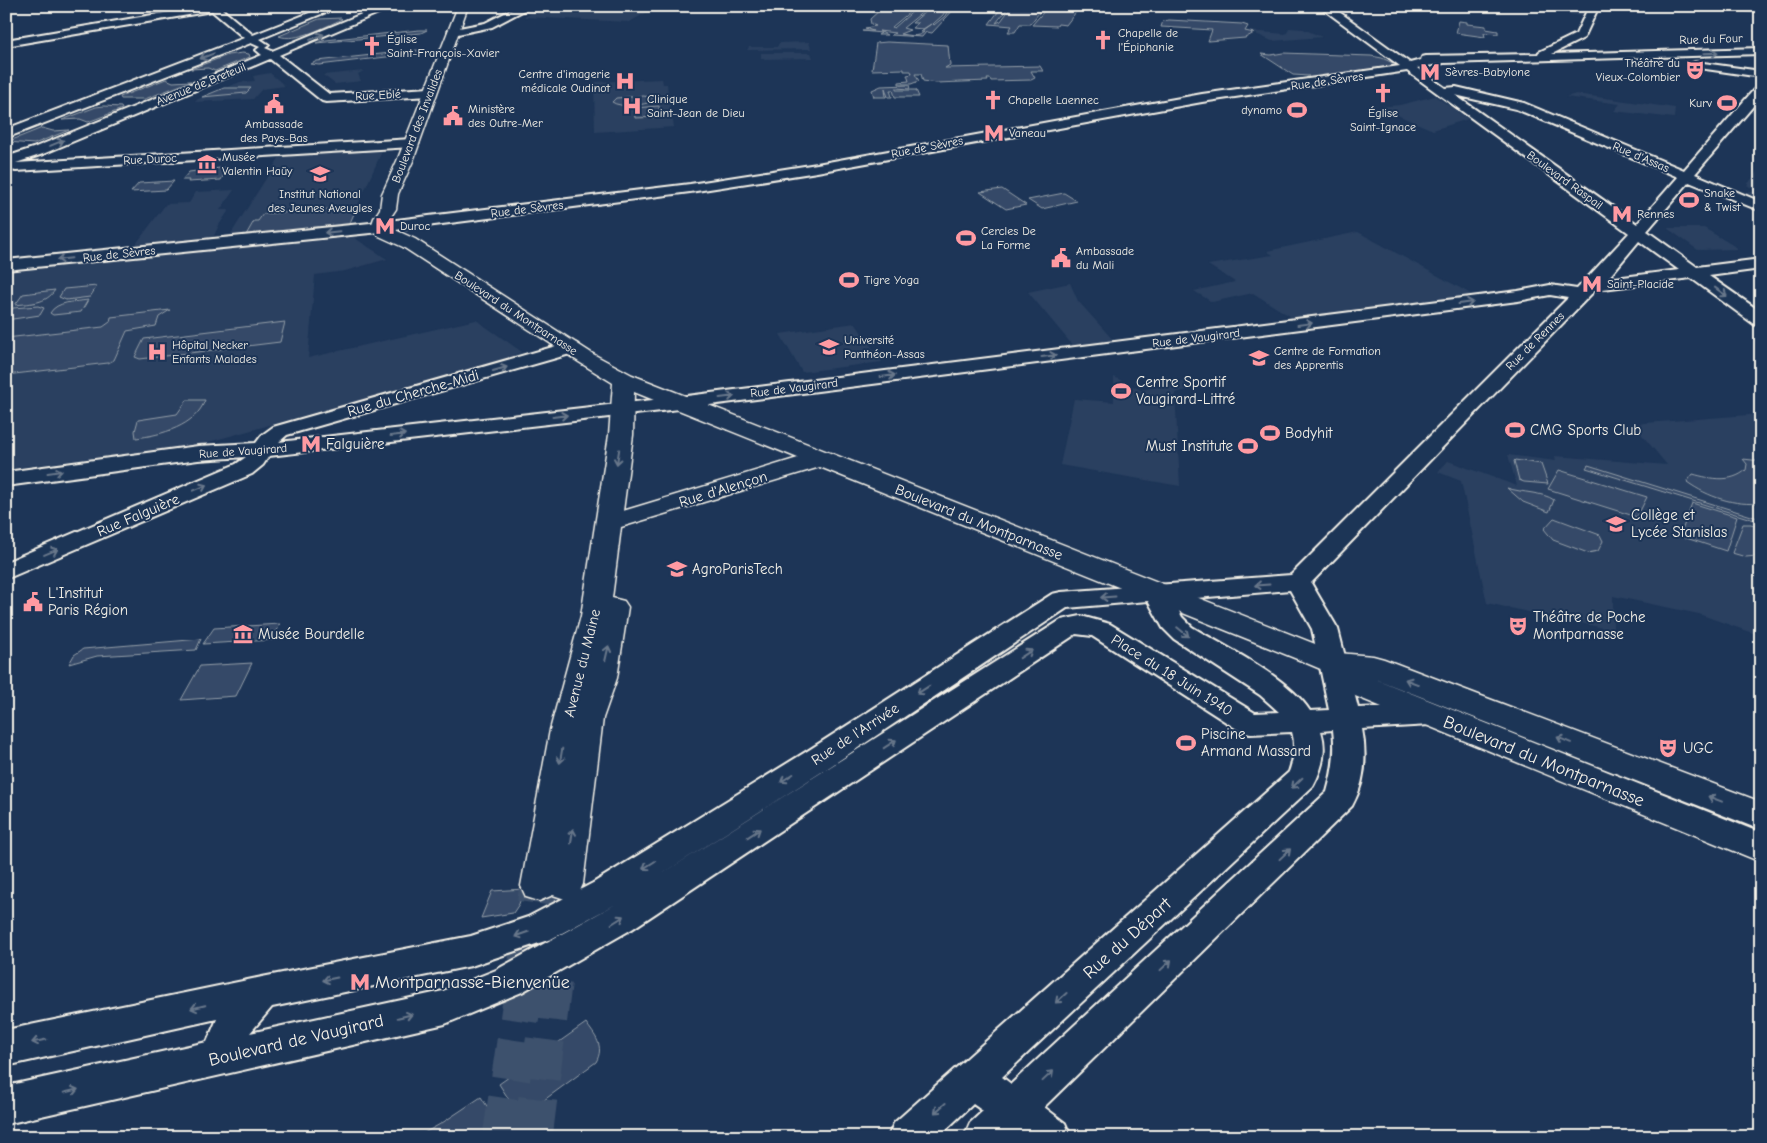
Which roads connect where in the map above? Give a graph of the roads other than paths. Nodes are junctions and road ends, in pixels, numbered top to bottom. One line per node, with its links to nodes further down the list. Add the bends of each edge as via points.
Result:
1 (336, 6): 13 (main road, Avenue de Breteuil)
2 (390, 6): 17 (main road, Avenue de Breteuil, one-way to 2)
3 (463, 6): 12 (main road, Boulevard des Invalides)
4 (527, 6): 11 (main road)
5 (1310, 6): 9 (main road)
6 (1594, 6): 19 (main road, via 1580,36 1543,53)
7 (1729, 6): 10 (main road)
8 (216, 7): 13 (main road); 14 (main road)
9 (1333, 8): 20 (main road, Boulevard Raspail); 20 (main road, Boulevard Raspail, via 1396,57)
10 (1761, 9)
11 (488, 25): 12 (main road); 15 (main road)
12 (453, 32): 15 (main road, Boulevard des Invalides)
13 (252, 39): 17 (main road, via 265,54); 25 (main road, Avenue de Breteuil, one-way to 25)
14 (6, 43)
15 (449, 44): 24 (main road, Boulevard des Invalides)
16 (1761, 51): 18 (main road, Rue du Four, one-way to 16)
17 (272, 55): 24 (main road, Rue Eblé, via 326,98); 27 (main road, Avenue de Breteuil, one-way to 17)
18 (1639, 55): 19 (main road, Rue de Sèvres); 21 (main road)
19 (1548, 58): 20 (main road, Rue de Sèvres)
20 (1413, 62): 23 (main road, Boulevard Raspail); 31 (main road, Rue de Sèvres, via 1399,70 1137,109 729,183)
21 (1761, 74)
22 (1761, 89): 28 (main road, Rue de Rennes)
23 (1449, 91): 28 (main road, Rue d'Assas, via 1520,106); 33 (main road, Boulevard Raspail)
24 (430, 92): 26 (main road, Boulevard des Invalides)
25 (6, 134)
26 (412, 143): 27 (main road, Rue Duroc); 30 (main road, Boulevard des Invalides, via 390,194)
27 (8, 163)
28 (1686, 176): 29 (main road, Rue d'Assas); 33 (main road, Rue de Rennes)
29 (1761, 207)
30 (388, 209): 31 (main road); 32 (main road, Boulevard des Invalides)
31 (411, 224): 32 (main road, Rue de Sèvres); 34 (main road)
32 (380, 227): 34 (main road, Boulevard du Montparnasse); 36 (main road, Rue de Sèvres, one-way to 36)
33 (1642, 227): 37 (main road, Boulevard Raspail); 38 (main road, Boulevard Raspail); 39 (main road, Rue de Rennes)
34 (409, 243): 44 (main road, Boulevard du Montparnasse)
35 (1761, 264): 37 (main road, Rue de Vaugirard)
36 (6, 265)
37 (1714, 270): 38 (main road, Rue de Vaugirard); 42 (main road, Boulevard Raspail)
38 (1693, 272): 40 (main road, Rue de Vaugirard); 43 (main road, Boulevard Raspail, one-way to 43)
39 (1603, 273): 40 (main road, Rue de Vaugirard); 41 (main road, Rue de Rennes)
40 (1638, 279): 41 (main road, Rue de Vaugirard)
41 (1585, 290): 46 (main road, Rue de Vaugirard, one-way to 41, via 1262,330 1550,290); 53 (main road, Rue de Rennes)
42 (1761, 302)
43 (1761, 321)
44 (570, 348): 45 (main road, Boulevard du Montparnasse); 48 (main road, Rue du Cherche-Midi, one-way to 44, via 271,436 285,429)
45 (624, 380): 46 (main road, Boulevard du Montparnasse); 47 (main road)
46 (679, 403): 47 (main road, Rue de Vaugirard); 49 (main road, Boulevard du Montparnasse)
47 (623, 408): 48 (main road, Rue de Vaugirard, one-way to 47); 51 (main road, Avenue du Maine, one-way to 51)
48 (263, 450): 50 (main road, Rue de Vaugirard, one-way to 48, via 198,453); 52 (main road, Rue Falguière, one-way to 48, via 244,469 253,464)
49 (821, 459): 51 (main road, Rue d'Alençon); 54 (main road, Boulevard du Montparnasse)
50 (6, 479)
51 (617, 520): 62 (main road, Avenue du Maine, via 608,646 595,700 587,718)
52 (6, 571)
53 (1298, 582): 54 (main road, one-way to 54); 56 (main road, via 1325,629)
54 (1156, 593): 56 (main road, Boulevard du Montparnasse); 58 (main road, one-way to 58, via 1172,622 1183,634 1275,690); 62 (main road, Rue de l'Arrivée, one-way to 62, via 1061,600 820,758 605,893)
55 (1070, 626): 58 (main road, Place du 18 Juin 1940, via 1101,630 1250,724); 62 (main road, Rue de l'Arrivée, one-way to 55, via 620,919)
56 (1334, 663): 57 (main road, Boulevard du Montparnasse, via 1366,688); 59 (main road); 60 (main road, Boulevard du Montparnasse, one-way to 56, via 1372,666)
57 (1430, 715): 59 (main road, Place du 18 Juin 1940); 61 (main road, Boulevard du Montparnasse)
58 (1303, 722): 59 (main road, Place du 18 Juin 1940); 66 (main road, Rue du Départ, one-way to 66, via 1310,755 1302,778)
59 (1348, 732): 68 (main road, one-way to 59, via 1341,798 1348,772)
60 (1761, 816)
61 (1761, 848)
62 (562, 908): 63 (main road, one-way to 63, via 540,928 481,949); 65 (main road, Boulevard de Vaugirard, one-way to 62, via 445,1007 509,981)
63 (262, 992): 64 (main road, one-way to 64); 65 (main road, via 238,1016)
64 (6, 1048)
65 (221, 1057): 67 (main road, Boulevard de Vaugirard, one-way to 65)
66 (972, 1079): 68 (main road); 69 (main road, Rue du Départ, one-way to 69)
67 (6, 1105)
68 (1012, 1110): 70 (main road); 71 (main road)
69 (911, 1136)
70 (984, 1137)
71 (1051, 1137)

